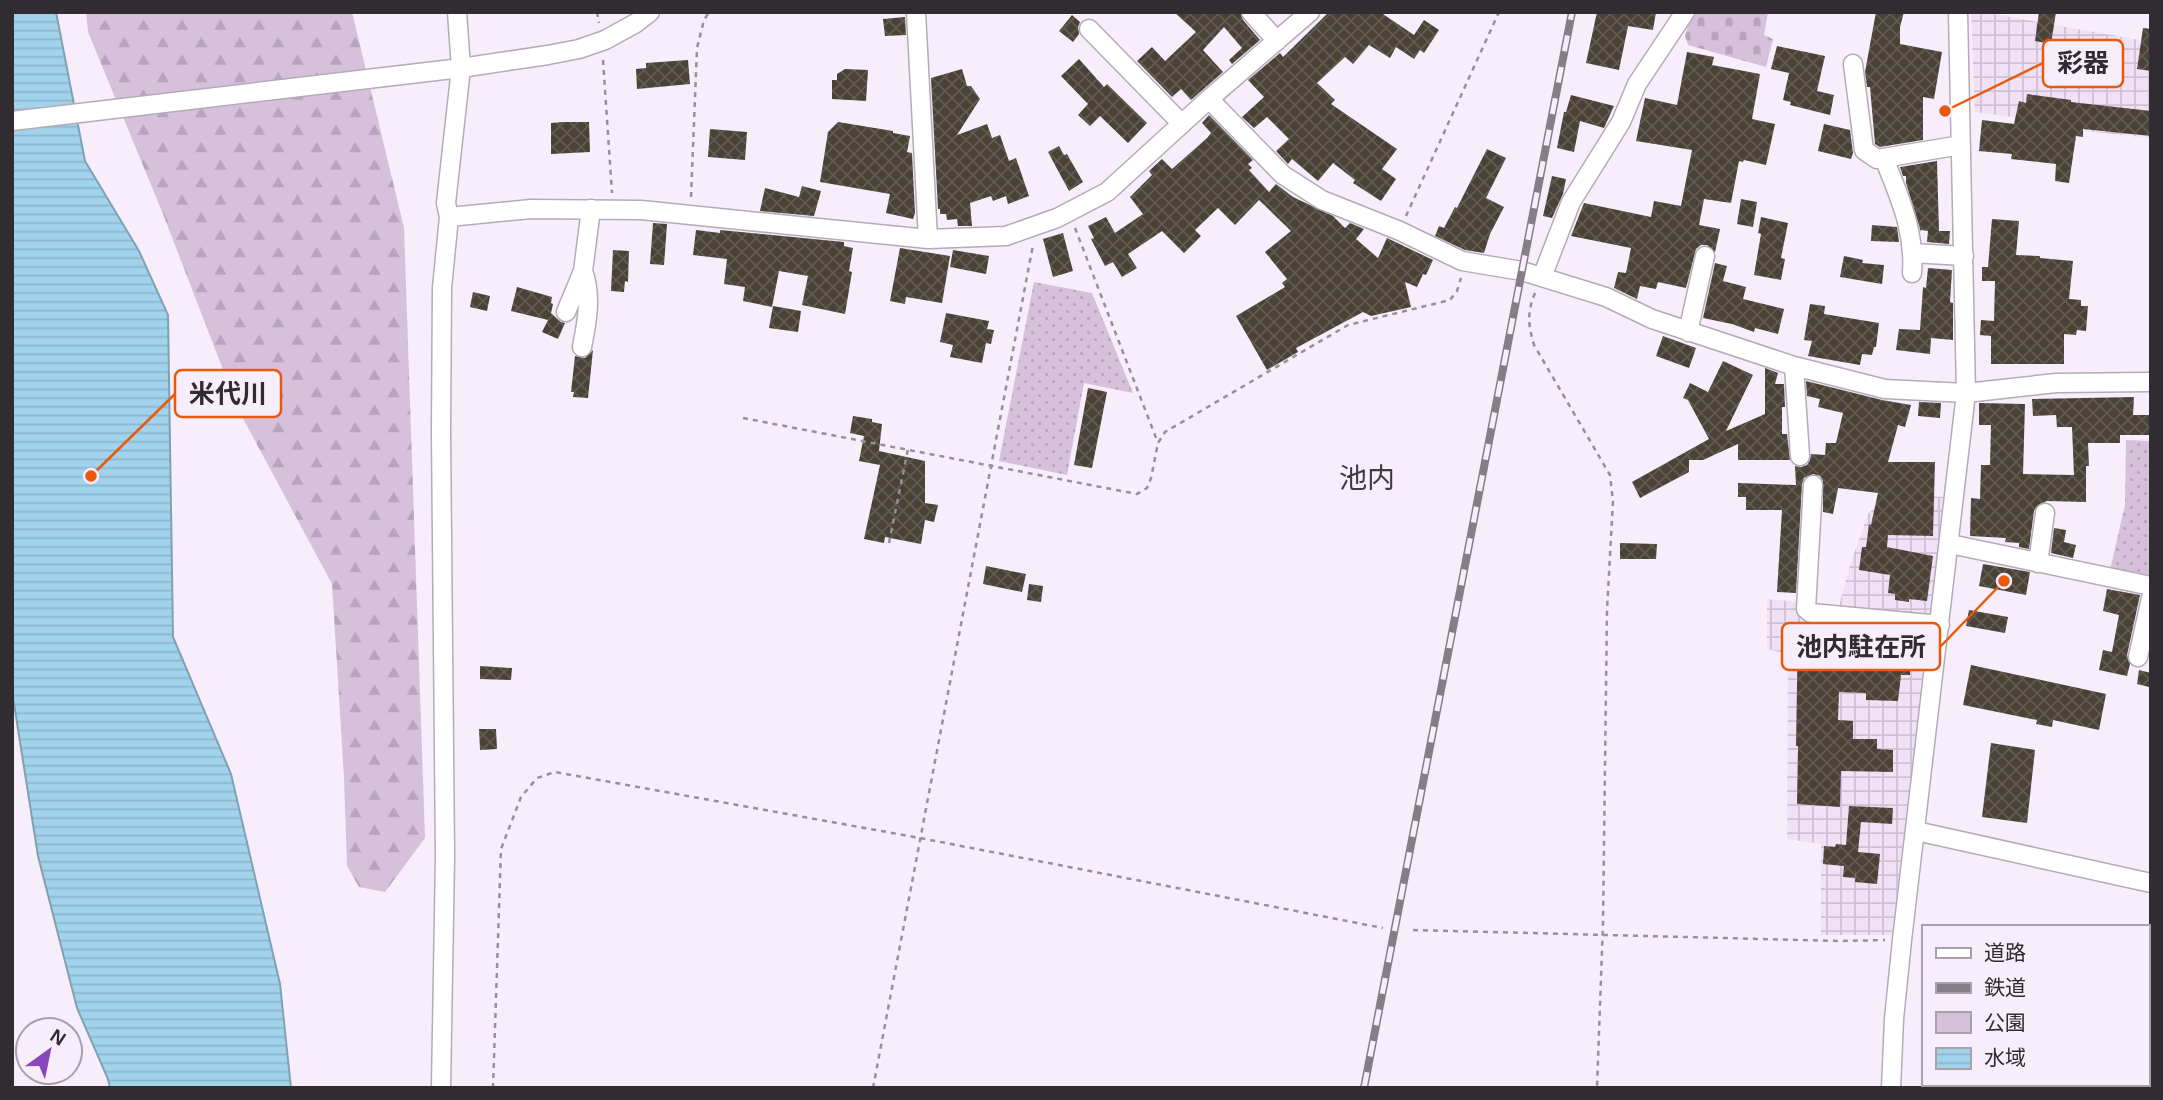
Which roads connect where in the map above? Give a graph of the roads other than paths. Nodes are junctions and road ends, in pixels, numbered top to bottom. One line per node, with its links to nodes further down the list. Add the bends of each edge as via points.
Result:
1 (457, 12): 11 (street)
2 (650, 12): 11 (street, via 605,40 579,49)
3 (916, 12): 19 (street)
4 (1251, 12): 9 (street)
5 (1310, 12): 9 (street)
6 (1685, 12): 25 (street, via 1637,83 1621,122 1571,202)
7 (1958, 12): 15 (street)
8 (1089, 30): 14 (street)
9 (1277, 41): 12 (street)
10 (1853, 64): 16 (street, via 1864,150 1877,159)
11 (461, 68): 13 (street); 18 (street, via 446,203)
12 (1209, 99): 14 (street); 25 (street, via 1283,175 1322,200 1462,261)
13 (12, 121)
14 (1182, 124): 19 (street, via 1107,192 1069,212 1006,236)
15 (1961, 145): 16 (street); 22 (street)
16 (1884, 158): 20 (street, via 1910,229)
17 (591, 209): 18 (street); 19 (street, via 690,214); 23 (street)
18 (449, 217): 43 (street, via 442,288 445,857)
19 (928, 239)
20 (1912, 253): 22 (street); 24 (street)
21 (1705, 256): 27 (street)
22 (1964, 256): 31 (street)
23 (583, 271): 26 (street); 28 (street, via 589,314)
24 (1912, 273)
25 (1542, 277): 27 (street, via 1606,297)
26 (566, 312)
27 (1688, 332): 29 (street)
28 (582, 347)
29 (1794, 366): 31 (street, via 1885,389); 32 (street)
30 (2151, 382): 31 (street, via 2056,383)
31 (1966, 393): 35 (street)
32 (1800, 456)
33 (1813, 485): 39 (street, via 1806,609)
34 (2045, 513): 36 (street)
35 (1950, 544): 36 (street); 39 (street)
36 (2038, 564): 37 (street)
37 (2151, 586)
38 (2151, 598): 40 (street)
39 (1940, 625): 41 (street)
40 (2138, 657)
41 (1916, 831): 42 (street); 44 (street, via 1894,1019)
42 (2151, 883)
43 (441, 1088)
44 (1891, 1088)

